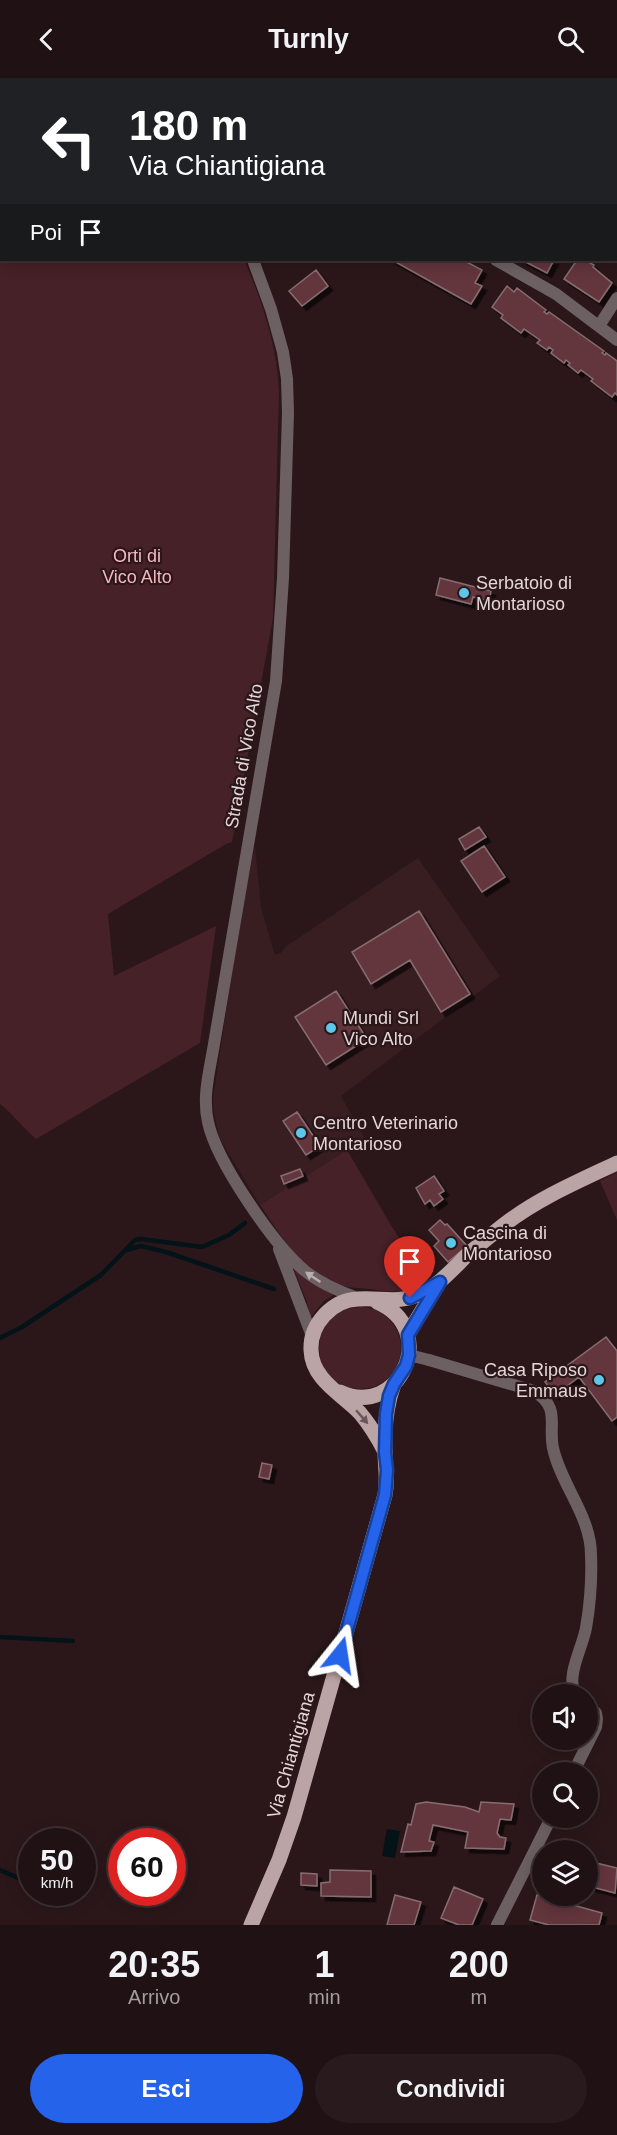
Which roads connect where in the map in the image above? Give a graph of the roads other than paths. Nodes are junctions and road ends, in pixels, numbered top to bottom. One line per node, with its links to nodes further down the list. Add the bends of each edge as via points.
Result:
1 (253, 261): 7 (street, Strada di Vico Alto, via 271,309 287,379 283,578 276,681 206,1110 213,1140 223,1160)
2 (498, 261): 4 (street, via 556,294)
3 (617, 298): 4 (street)
4 (599, 326): 5 (street)
5 (617, 339)
6 (617, 1163): 8 (main road, via 511,1220)
7 (277, 1242): 9 (street, Strada di Vico Alto, one-way to 7, via 313,1277); 11 (street, Strada di Vico Alto)
8 (440, 1282): 9 (main road, via 410,1298); 10 (main road)
9 (365, 1299): 10 (main road, via 388,1307); 11 (main road, via 343,1302 329,1310)
10 (408, 1335): 12 (main road, Via Chiantigiana)
11 (312, 1336): 14 (main road, Via Chiantigiana, via 314,1365)
12 (409, 1355): 13 (main road, Via Chiantigiana); 16 (street, via 534,1391 550,1408 554,1451 591,1543 586,1629)
13 (394, 1384): 14 (main road, via 364,1397); 15 (main road, Via Chiantigiana, via 386,1414)
14 (332, 1388): 15 (main road, Via Chiantigiana, one-way to 15, via 360,1413)
15 (385, 1452): 18 (main road, Via Chiantigiana, via 385,1495 327,1704 287,1839)
16 (572, 1684)
17 (546, 1828): 19 (street)
18 (251, 1925)
19 (497, 1925)

